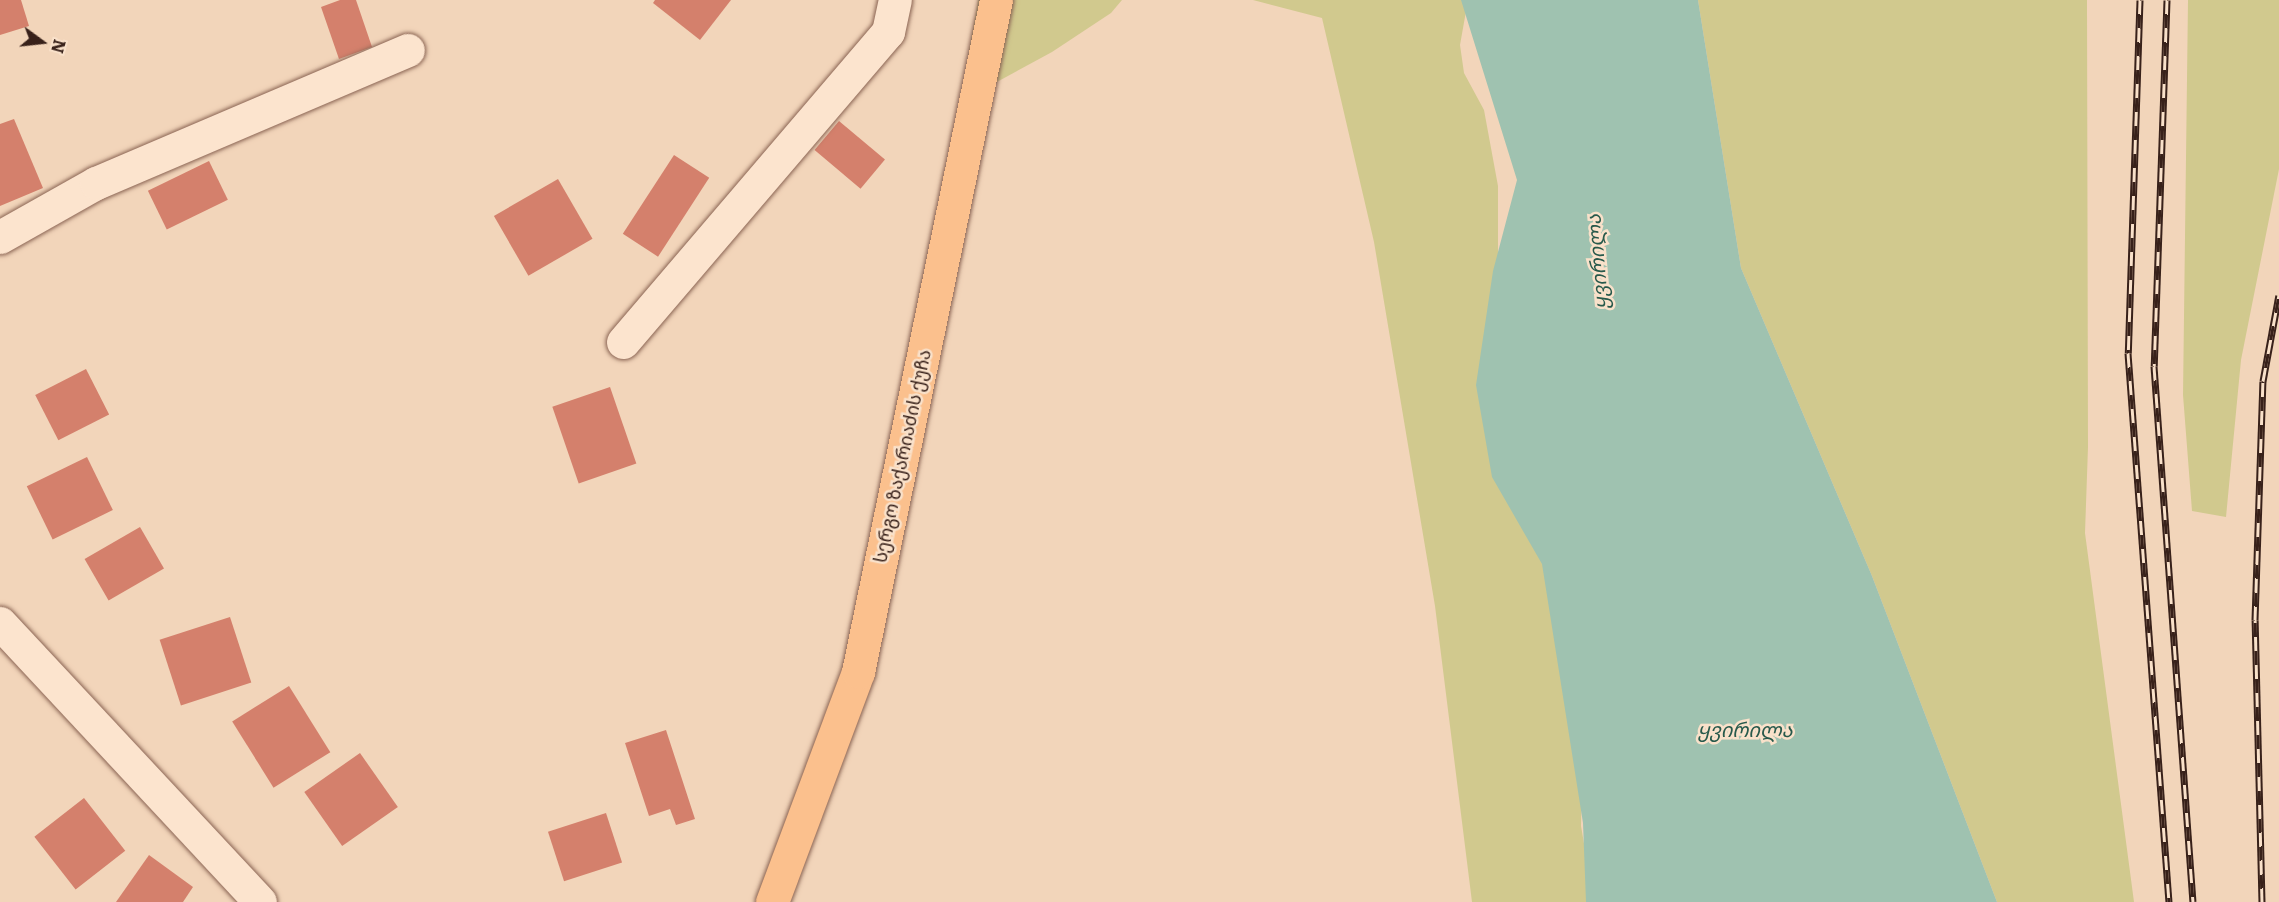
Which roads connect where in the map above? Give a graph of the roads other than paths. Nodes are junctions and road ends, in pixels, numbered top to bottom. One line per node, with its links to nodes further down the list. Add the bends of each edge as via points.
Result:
1 (895, 0): 5 (street, via 888,32)
2 (996, 0): 8 (main road, სერგო ზაქარიაძის ქუჩა, via 858,672)
3 (408, 50): 4 (street, via 96,183)
4 (0, 237)
5 (623, 342)
6 (0, 623): 7 (street)
7 (260, 902)
8 (772, 902)

